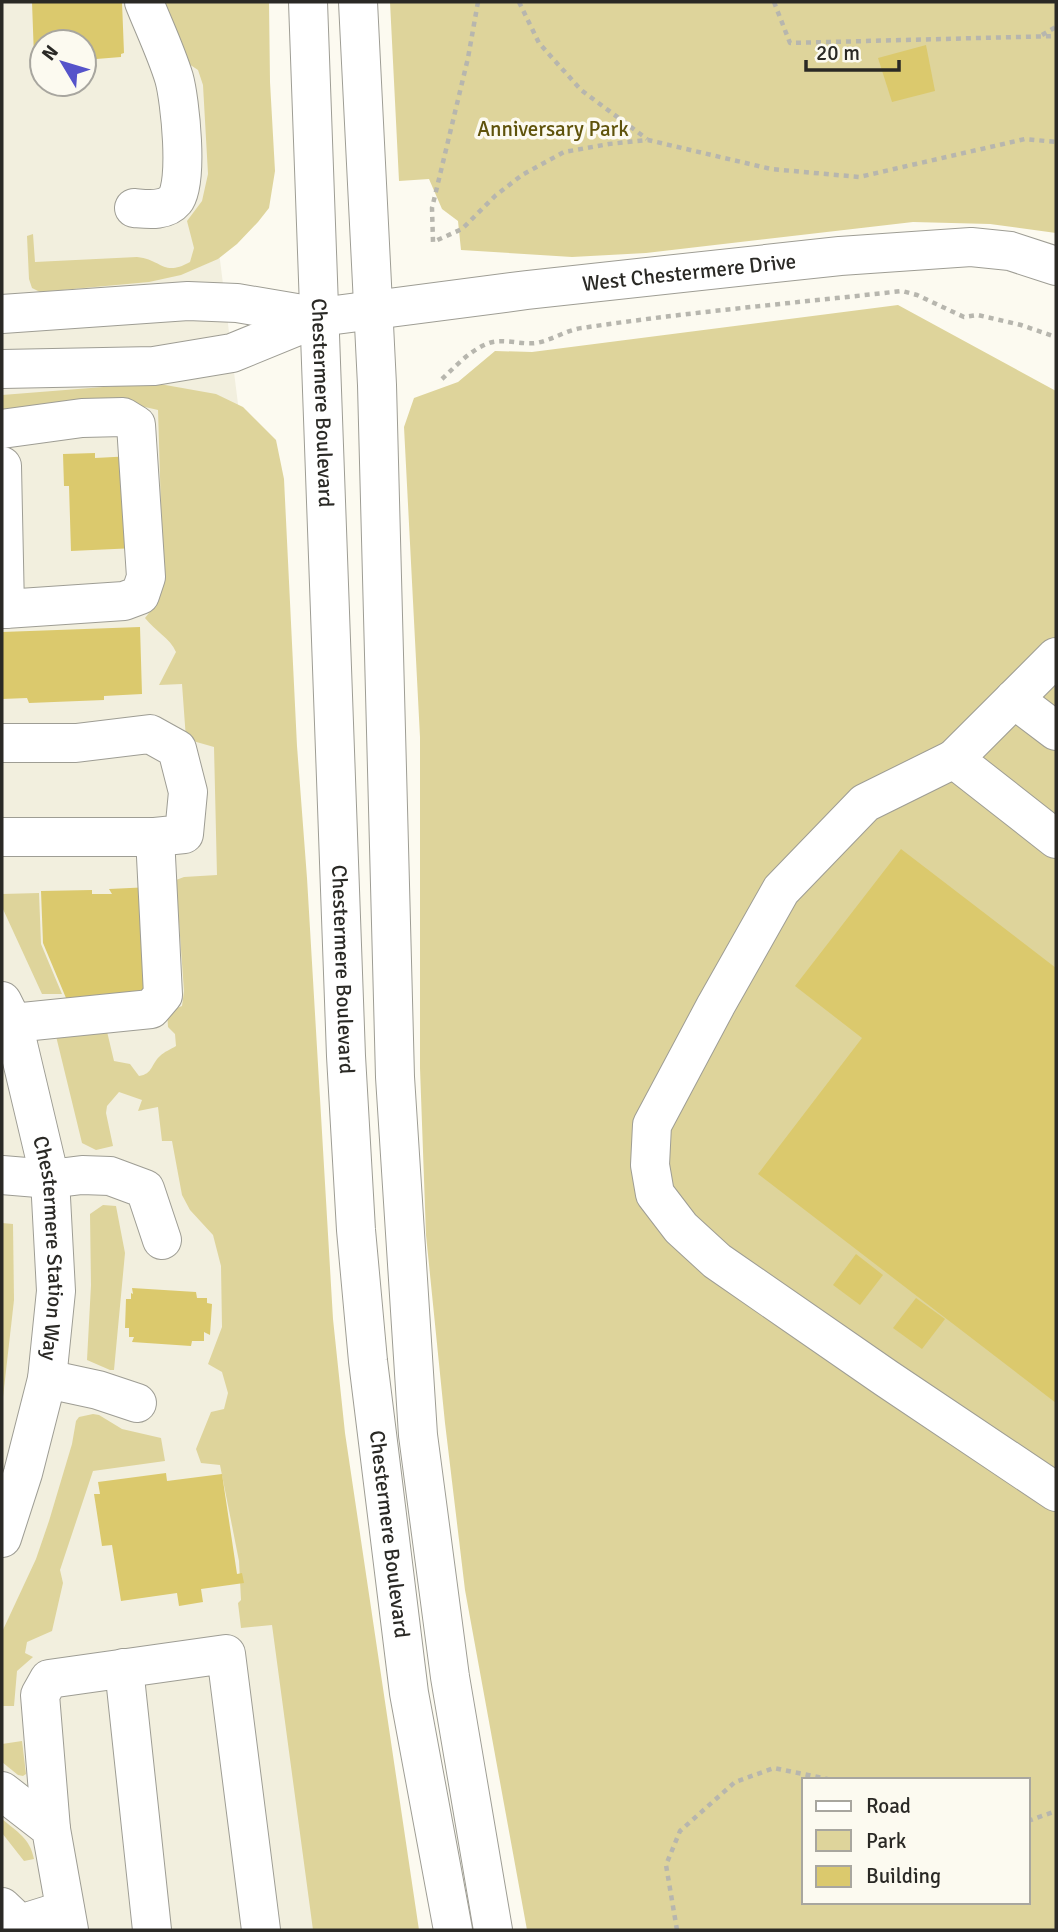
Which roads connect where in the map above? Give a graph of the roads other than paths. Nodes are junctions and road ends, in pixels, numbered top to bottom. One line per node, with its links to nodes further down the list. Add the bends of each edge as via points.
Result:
1 (144, 2): 4 (main road, via 175,80 183,184 174,201 155,210)
2 (308, 2): 8 (main road, Chestermere Boulevard)
3 (358, 2): 6 (main road, Chestermere Boulevard)
4 (134, 208)
5 (1056, 267): 6 (main road, West Chestermere Drive, via 1010,251 971,247 541,288)
6 (373, 311): 8 (main road, West Chestermere Drive); 37 (main road, Chestermere Boulevard, via 395,1077 418,1435 450,1677)
7 (2, 314): 8 (main road, West Chestermere Drive, via 188,301 237,303)
8 (320, 317): 9 (main road, West Chestermere Drive, via 232,353 154,366); 36 (main road, Chestermere Boulevard, via 356,1230 369,1375 409,1693)
9 (2, 369)
10 (2, 429): 12 (main road, via 122,417 136,425 146,577 140,595 124,601)
11 (2, 466): 12 (main road)
12 (3, 609)
13 (1056, 657): 14 (main road)
14 (1014, 699): 15 (main road); 17 (main road)
15 (1056, 731)
16 (2, 743): 19 (main road, via 76,743 150,734 177,749 188,792 184,834)
17 (954, 759): 20 (main road); 27 (main road, via 865,803 781,890 652,1125 654,1194 681,1228 717,1261)
18 (2, 837): 19 (main road)
19 (155, 837): 21 (main road, via 163,995 151,1009)
20 (1056, 839)
21 (7, 1012): 23 (main road, Chestermere Station Way)
22 (2, 1175): 23 (main road)
23 (50, 1179): 24 (main road, via 110,1176 145,1189); 25 (main road, Chestermere Station Way, via 56,1291)
24 (162, 1240)
25 (47, 1379): 26 (main road); 28 (main road, Chestermere Station Way)
26 (137, 1403)
27 (1056, 1492)
28 (2, 1538)
29 (124, 1668): 31 (main road, via 49,1679 40,1695); 34 (main road); 35 (main road, via 226,1654)
30 (2, 1791): 31 (main road)
31 (51, 1829): 33 (main road)
32 (2, 1907): 33 (main road, via 20,1924)
33 (67, 1920)
34 (152, 1930)
35 (261, 1930)
36 (453, 1930)
37 (493, 1930)

